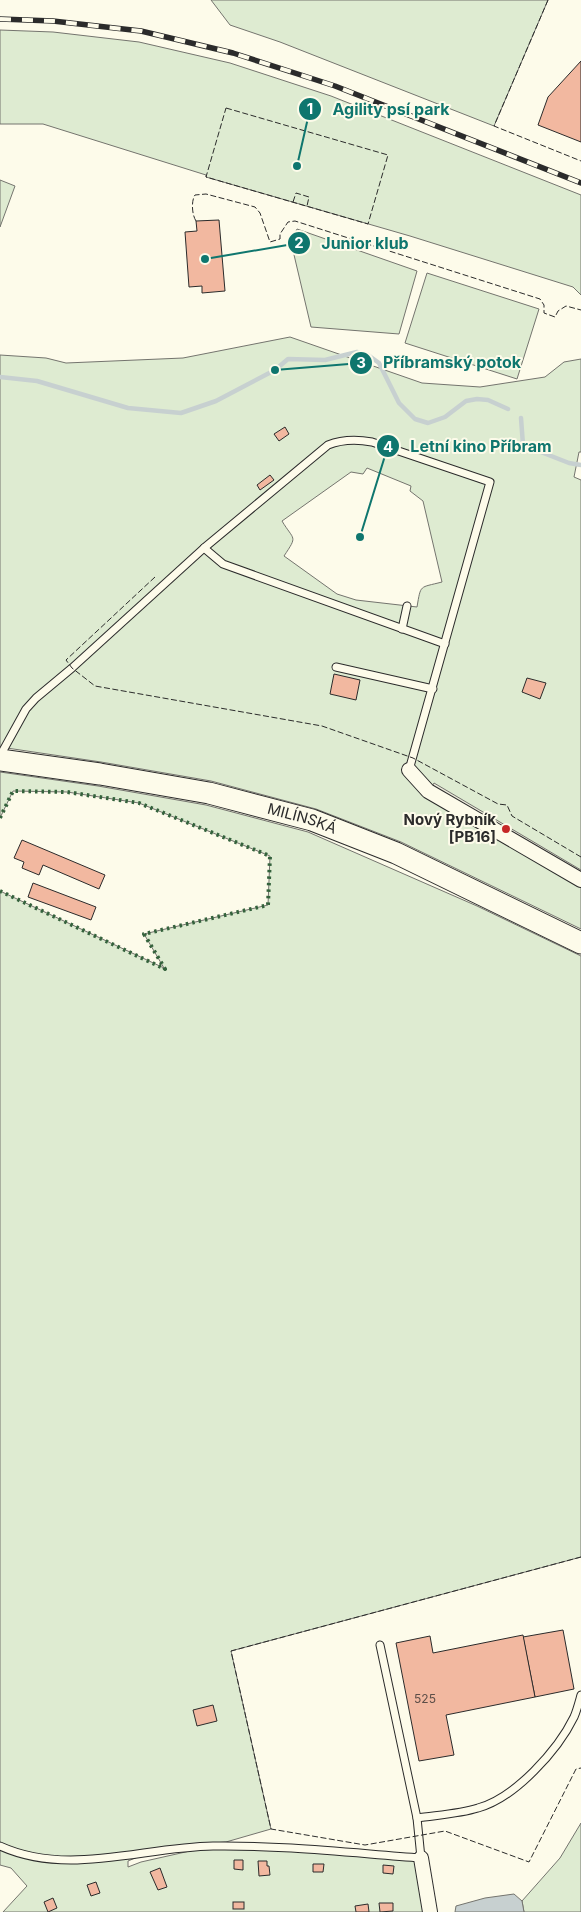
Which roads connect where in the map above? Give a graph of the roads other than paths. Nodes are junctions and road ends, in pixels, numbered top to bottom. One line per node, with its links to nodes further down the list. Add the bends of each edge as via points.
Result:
1 (204, 548): 3 (lane, via 223,564); 4 (lane, via 328,445 337,442 372,442 490,482); 7 (lane, via 36,698 26,709)
2 (407, 606): 3 (lane)
3 (402, 629): 4 (lane)
4 (445, 644): 6 (lane)
5 (336, 667): 6 (lane)
6 (433, 689): 9 (lane)
7 (0, 756)
8 (0, 760): 11 (main road, MILÍNSKÁ, via 209,793 312,820 396,854)
9 (409, 770): 10 (street, via 428,791)
10 (581, 880)
11 (581, 943)
12 (380, 1645): 14 (lane)
13 (581, 1695): 14 (lane, via 574,1716 548,1756 534,1772 500,1798 479,1808)
14 (417, 1818): 16 (lane)
15 (0, 1846): 16 (lane, via 16,1853 74,1861 212,1846)
16 (421, 1858): 17 (street)
17 (430, 1912)

